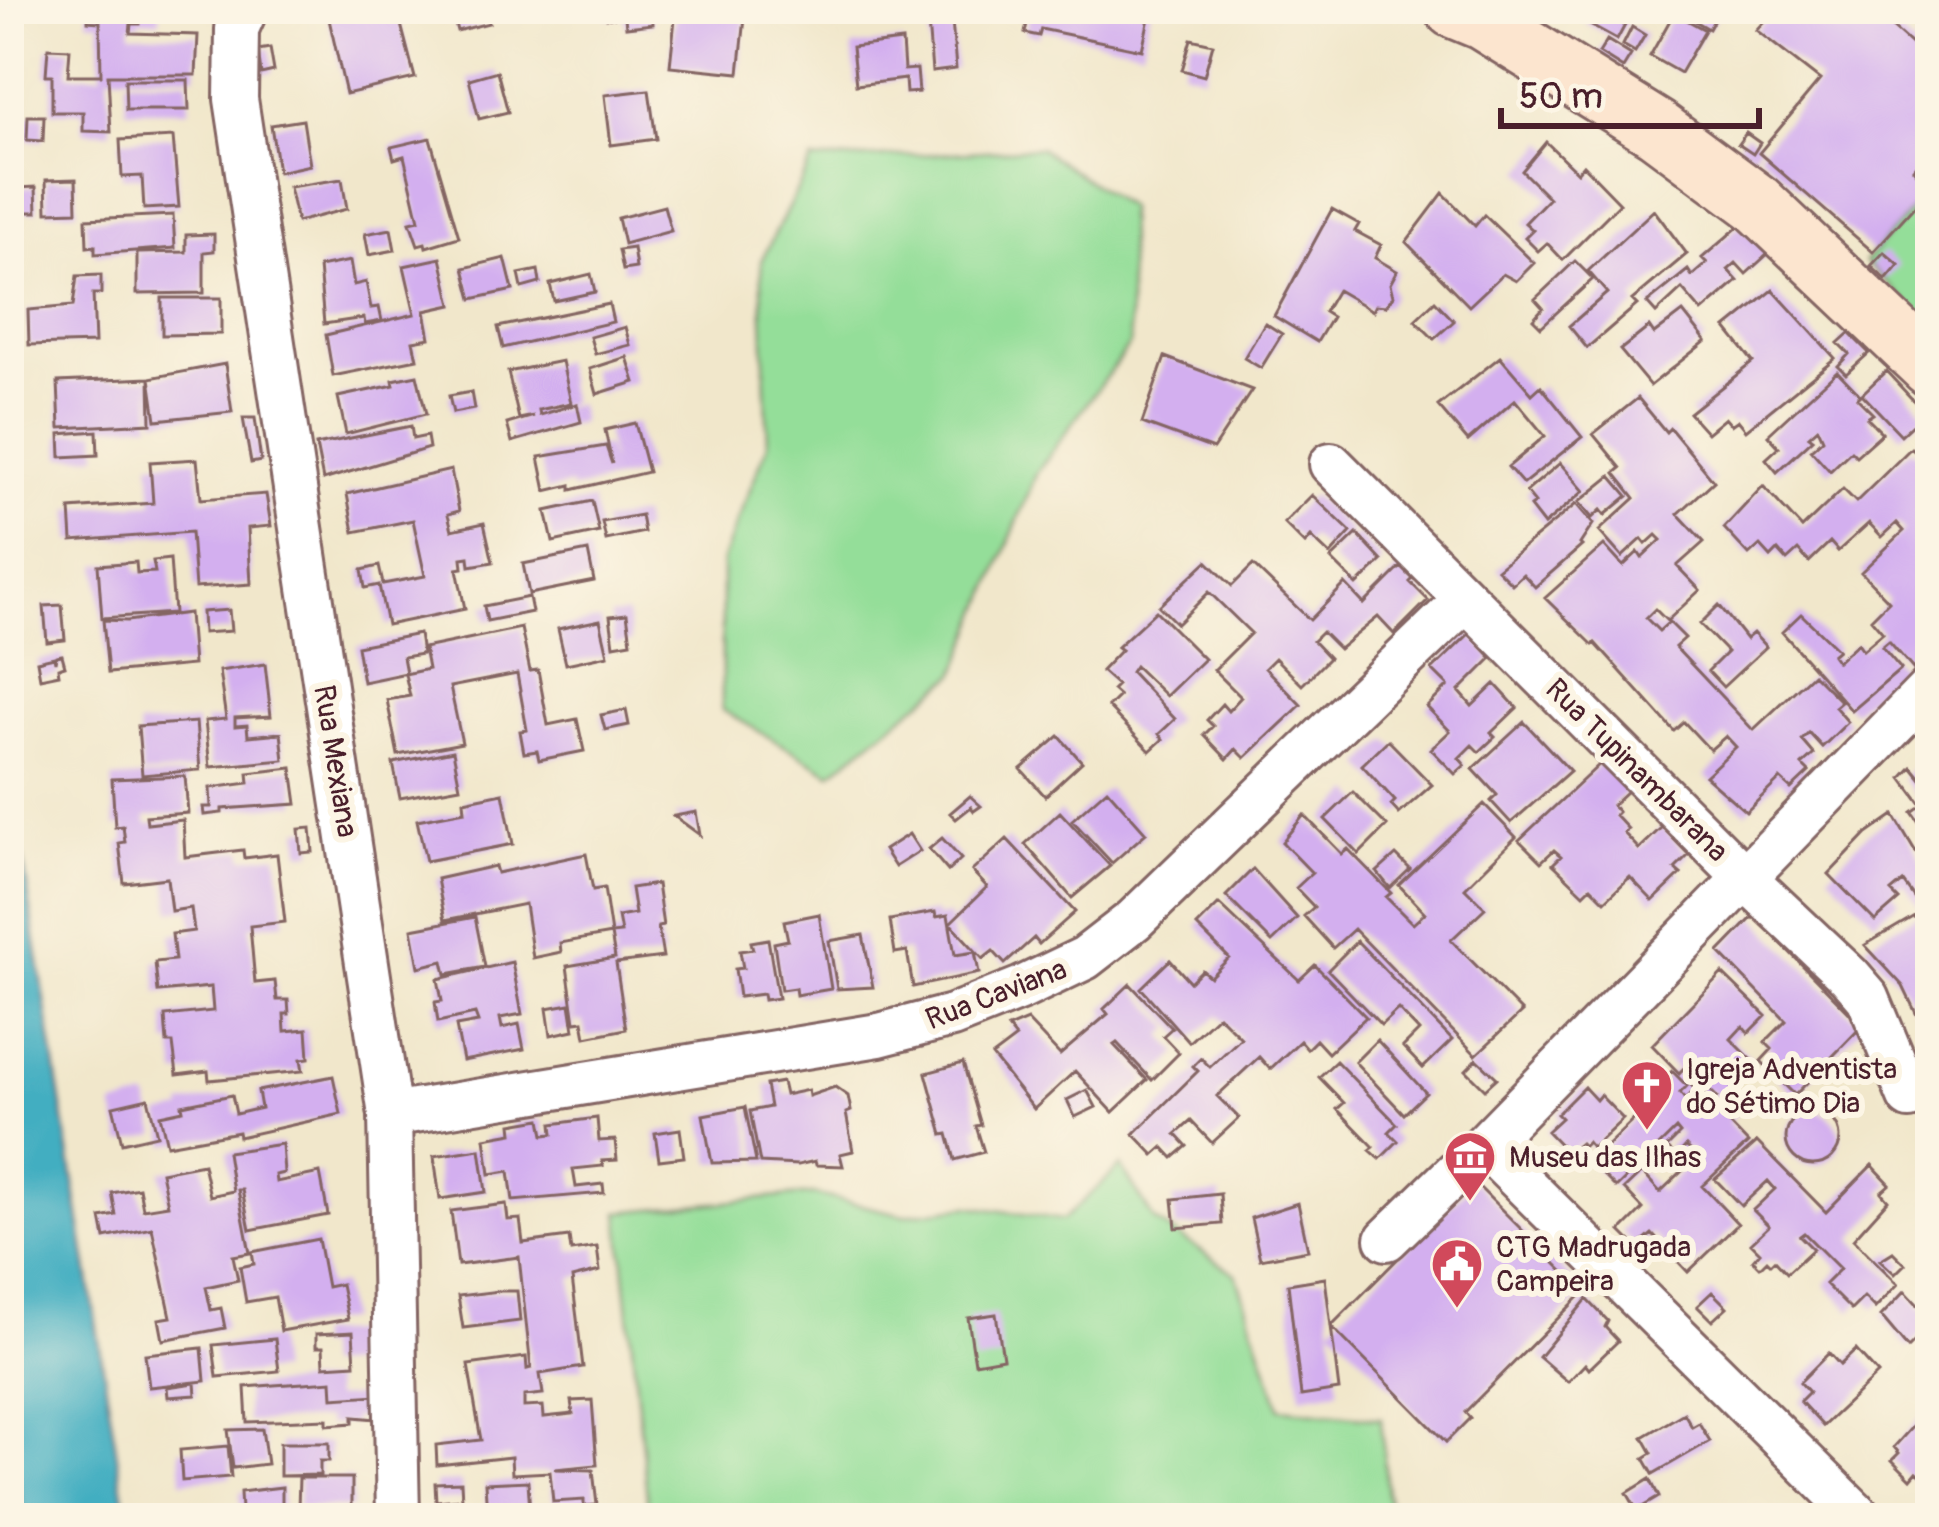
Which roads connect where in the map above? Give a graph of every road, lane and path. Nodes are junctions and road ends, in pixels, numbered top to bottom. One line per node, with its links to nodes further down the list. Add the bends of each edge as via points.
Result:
1 (246, 9): 9 (street, Rua Mexiana, via 237,29 236,100)
2 (1454, 9): 3 (street, via 1657,129 1757,203)
3 (1930, 368)
4 (1331, 464): 5 (street, Rua Tupinambarana)
5 (1466, 599): 7 (street, Rua Tupinambarana); 9 (street, Rua Caviana, via 1085,958 952,1016 879,1035)
6 (1930, 688): 7 (street)
7 (1744, 877): 8 (street, Rua Tupinambarana, via 1868,998); 10 (street)
8 (1909, 1096)
9 (390, 1115): 12 (street, Rua Mexiana)
10 (1484, 1145): 11 (street); 13 (street)
11 (1387, 1239)
12 (398, 1518)
13 (1861, 1518)

